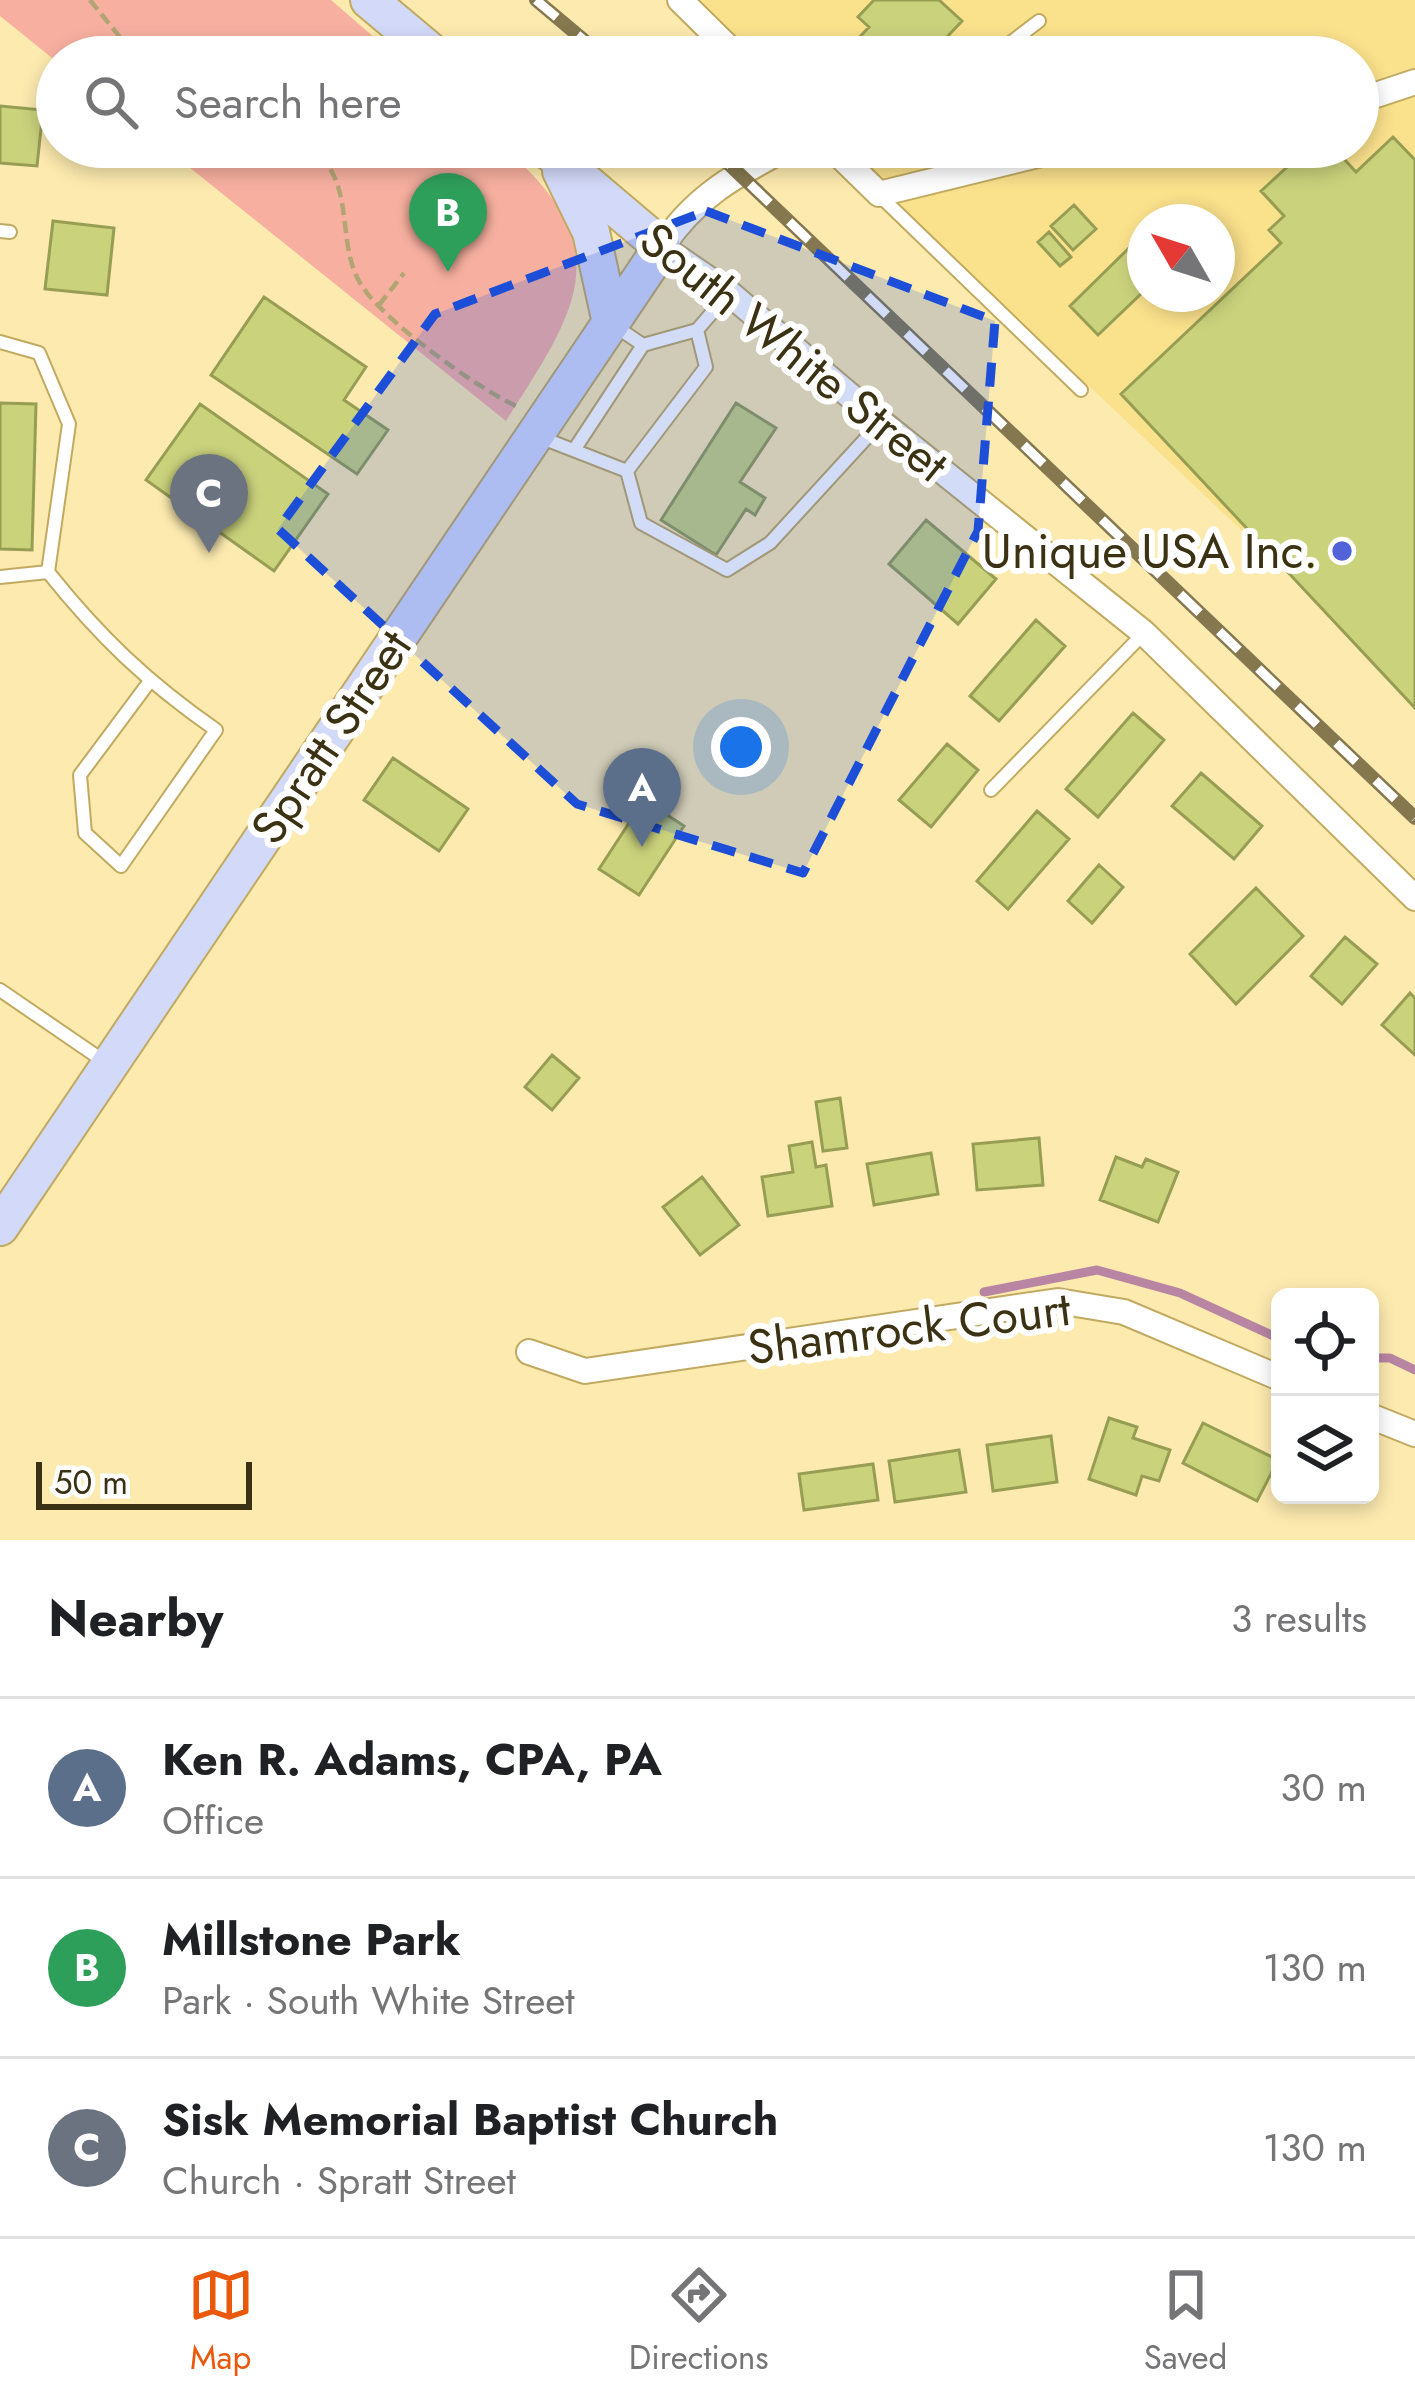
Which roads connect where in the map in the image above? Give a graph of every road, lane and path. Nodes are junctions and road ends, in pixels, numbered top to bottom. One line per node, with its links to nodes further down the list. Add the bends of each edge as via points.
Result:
1 (90, 0): 5 (path)
2 (369, 0): 6 (main road)
3 (680, 0): 7 (street)
4 (1039, 21): 8 (lane)
5 (119, 36)
6 (412, 36)
7 (717, 36)
8 (1019, 36)
9 (1415, 82): 10 (street)
10 (1379, 94)
11 (331, 168): 21 (path, via 349,257)
12 (558, 168): 22 (main road, via 584,212)
13 (568, 168): 18 (main road, South White Street)
14 (752, 168): 18 (street, via 682,217)
15 (852, 168): 17 (street)
16 (985, 168): 17 (street)
17 (879, 194): 26 (lane)
18 (662, 247): 20 (street, South White Street); 22 (main road, Spratt Street)
19 (404, 273): 21 (path)
20 (729, 293): 23 (lane); 28 (street, South White Street)
21 (379, 304): 27 (path)
22 (611, 323): 25 (lane); 27 (main road, Spratt Street)
23 (697, 330): 25 (lane); 30 (lane, via 706,367)
24 (0, 342): 31 (lane, via 39,353 69,424)
25 (643, 346): 29 (lane)
26 (1081, 391)
27 (526, 420): 29 (lane); 38 (main road, Spratt Street)
28 (881, 422): 30 (lane, via 770,543 728,570 640,524); 33 (street, South White Street)
29 (574, 451): 30 (lane)
30 (627, 471)
31 (48, 572): 32 (lane); 34 (lane, via 99,636)
32 (0, 577)
33 (1144, 633): 35 (lane); 36 (street, South White Street)
34 (150, 681): 34 (lane, via 216,730 121,866 85,833 80,776)
35 (991, 790)
36 (1415, 898)
37 (0, 990): 38 (lane)
38 (109, 1065): 39 (main road, Spratt Street)
39 (0, 1227)
40 (529, 1352): 41 (street, Shamrock Court, via 585,1371 1058,1301 1124,1312)
41 (1271, 1374)
42 (1379, 1420): 43 (street)
43 (1415, 1435)

